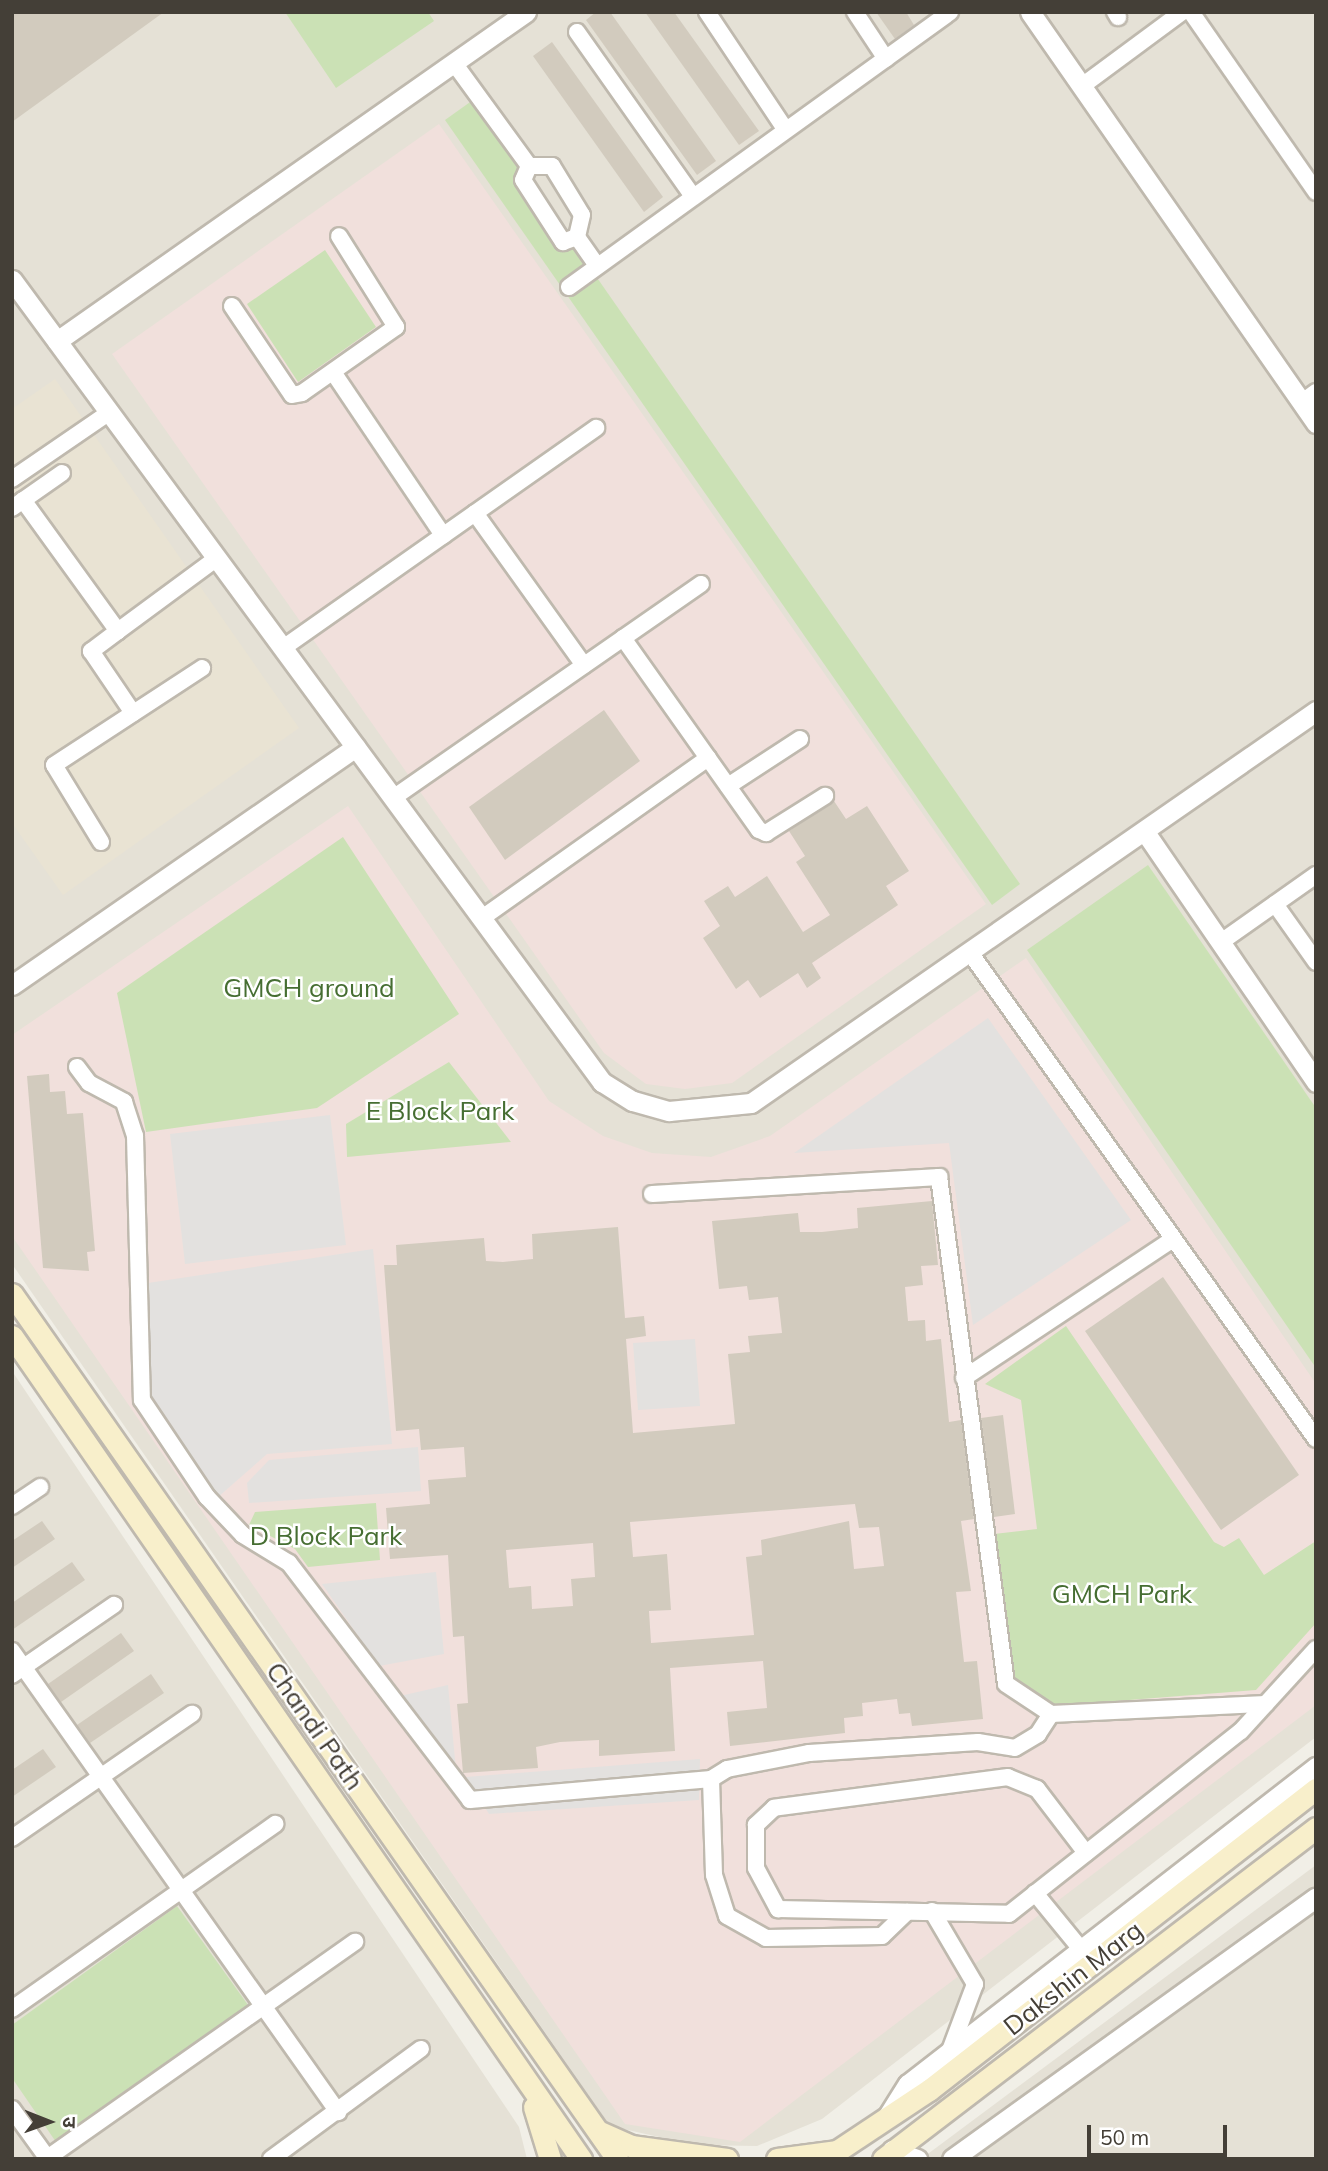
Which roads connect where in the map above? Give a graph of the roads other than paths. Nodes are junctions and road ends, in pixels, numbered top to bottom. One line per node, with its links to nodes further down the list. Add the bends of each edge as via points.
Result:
1 (526, 12): 10 (street)
2 (707, 12): 12 (street)
3 (855, 12): 9 (street)
4 (950, 12): 9 (street)
5 (1030, 12): 11 (street)
6 (1182, 12): 11 (street)
7 (1191, 12): 14 (street)
8 (577, 32): 15 (street)
9 (886, 59): 12 (street)
10 (454, 62): 13 (street); 22 (street)
11 (1082, 86): 24 (street)
12 (785, 130): 15 (street)
13 (529, 166): 17 (street, via 552,166 582,215); 17 (street, via 523,180 564,242)
14 (1316, 192)
15 (692, 195): 18 (street)
16 (339, 236): 23 (street, via 396,327)
17 (577, 237): 18 (street)
18 (597, 266): 20 (street)
19 (12, 280): 22 (street)
20 (569, 287)
21 (232, 306): 23 (street, via 292,395)
22 (57, 341): 25 (street)
23 (333, 372): 32 (street)
24 (1309, 397): 26 (street)
25 (110, 412): 29 (street); 33 (street)
26 (1316, 423)
27 (596, 428): 31 (street)
28 (62, 473): 30 (street)
29 (12, 479)
30 (18, 504): 35 (street)
31 (475, 513): 32 (street); 38 (street)
32 (443, 536): 37 (street)
33 (217, 558): 35 (street); 37 (street)
34 (701, 584): 36 (street)
35 (118, 631): 40 (street, via 91,651)
36 (623, 638): 38 (street); 44 (street)
37 (283, 648): 43 (street)
38 (584, 665): 47 (street)
39 (202, 668): 40 (street)
40 (133, 713): 49 (street, via 54,765)
41 (1313, 720): 48 (street)
42 (800, 739): 45 (street)
43 (356, 747): 47 (street); 56 (street)
44 (708, 758): 45 (street); 52 (street)
45 (728, 786): 46 (street, via 766,833)
46 (825, 796)
47 (393, 798): 52 (street)
48 (1145, 832): 53 (street); 54 (street)
49 (102, 842)
50 (1316, 875): 51 (street)
51 (1275, 904): 53 (street); 55 (street)
52 (482, 919): 54 (street, via 602,1082 633,1101 669,1111 751,1103)
53 (1221, 942): 58 (street)
54 (971, 954): 60 (street)
55 (1316, 962)
56 (12, 985)
57 (77, 1067): 76 (street, via 89,1083 124,1102 135,1136 142,1400 207,1497 243,1535 289,1563 470,1800)
58 (1316, 1082)
59 (652, 1194): 63 (street, via 939,1177)
60 (1173, 1239): 63 (street); 64 (street)
61 (12, 1294): 97 (main road, Chandi Path)
62 (12, 1336): 93 (main road, Chandi Path)
63 (964, 1378): 73 (street, via 1006,1684)
64 (1316, 1440)
65 (40, 1487): 66 (street)
66 (12, 1506)
67 (114, 1605): 70 (street)
68 (1316, 1650): 71 (street)
69 (12, 1651): 70 (street)
70 (18, 1671): 75 (street)
71 (1266, 1704): 73 (street); 81 (street, via 1241,1731)
72 (191, 1714): 75 (street)
73 (1051, 1714): 76 (street, via 1038,1734 1015,1748 978,1742 809,1753 727,1769)
74 (1316, 1767): 88 (street)
75 (101, 1776): 80 (street); 82 (street)
76 (710, 1779): 85 (street, via 714,1875 727,1916 766,1938 882,1936)
77 (1316, 1789): 96 (main road, Dakshin Marg)
78 (275, 1824): 82 (street)
79 (1316, 1828): 99 (main road, Dakshin Marg)
80 (12, 1838)
81 (1086, 1853): 83 (street); 85 (street, via 1037,1789 1009,1777 774,1808 756,1825 756,1868 778,1909)
82 (181, 1889): 89 (street); 90 (street)
83 (1035, 1893): 86 (street, via 1009,1914); 88 (street)
84 (1316, 1896): 108 (street)
85 (907, 1912): 86 (street)
86 (933, 1912): 92 (street, via 975,1984)
87 (355, 1942): 89 (street)
88 (1080, 1948): 92 (street)
89 (265, 2008): 95 (street); 100 (street)
90 (12, 2009)
91 (421, 2049): 95 (street)
92 (949, 2053): 96 (street, via 908,2084)
93 (521, 2073): 102 (main road); 103 (main road, Chandi Path)
94 (12, 2109): 100 (street)
95 (338, 2112): 101 (street)
96 (885, 2121): 98 (main road, Dakshin Marg)
97 (598, 2131): 104 (main road, Chandi Path); 105 (main road, via 631,2146)
98 (834, 2154): 106 (main road)
99 (887, 2154): 107 (street)
100 (47, 2159)
101 (271, 2159)
102 (550, 2159)
103 (581, 2159)
104 (617, 2159)
105 (727, 2159)
106 (777, 2159)
107 (917, 2159)
108 (952, 2159)

